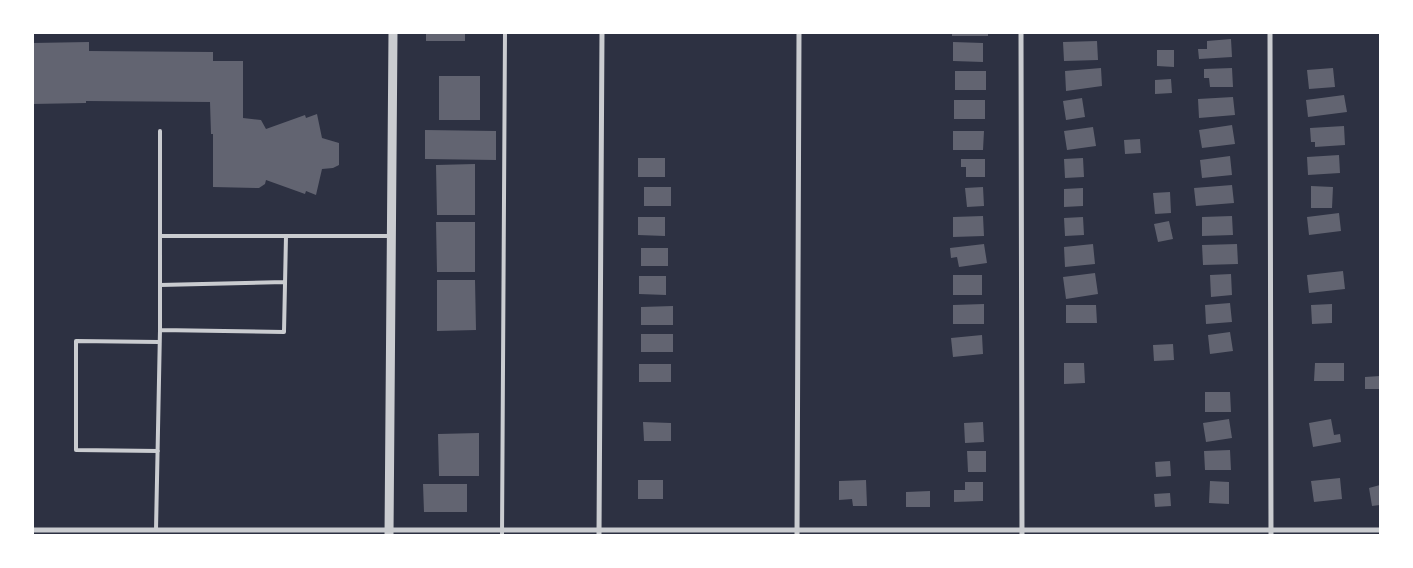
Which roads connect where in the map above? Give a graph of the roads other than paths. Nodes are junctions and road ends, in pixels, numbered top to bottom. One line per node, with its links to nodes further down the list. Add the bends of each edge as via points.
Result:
1 (393, 32): 10 (street)
2 (505, 32): 22 (lane)
3 (602, 32): 23 (street)
4 (799, 32): 24 (street)
5 (1021, 32): 25 (street)
6 (1270, 32): 18 (street)
7 (160, 131): 8 (lane)
8 (160, 236): 9 (lane); 12 (lane)
9 (286, 236): 10 (lane); 11 (lane)
10 (392, 236): 21 (street)
11 (285, 282): 12 (lane); 13 (lane, via 284,332)
12 (160, 285): 13 (lane)
13 (160, 330): 14 (lane)
14 (159, 342): 15 (lane); 15 (lane, via 76,341 76,450)
15 (158, 451): 19 (lane)
16 (32, 530): 19 (street)
17 (1380, 530): 18 (street)
18 (1271, 532): 25 (street)
19 (156, 533): 20 (street)
20 (282, 533): 21 (street)
21 (389, 533): 22 (street)
22 (502, 533): 23 (street)
23 (599, 533): 24 (street)
24 (797, 533): 25 (street)
25 (1022, 533)

